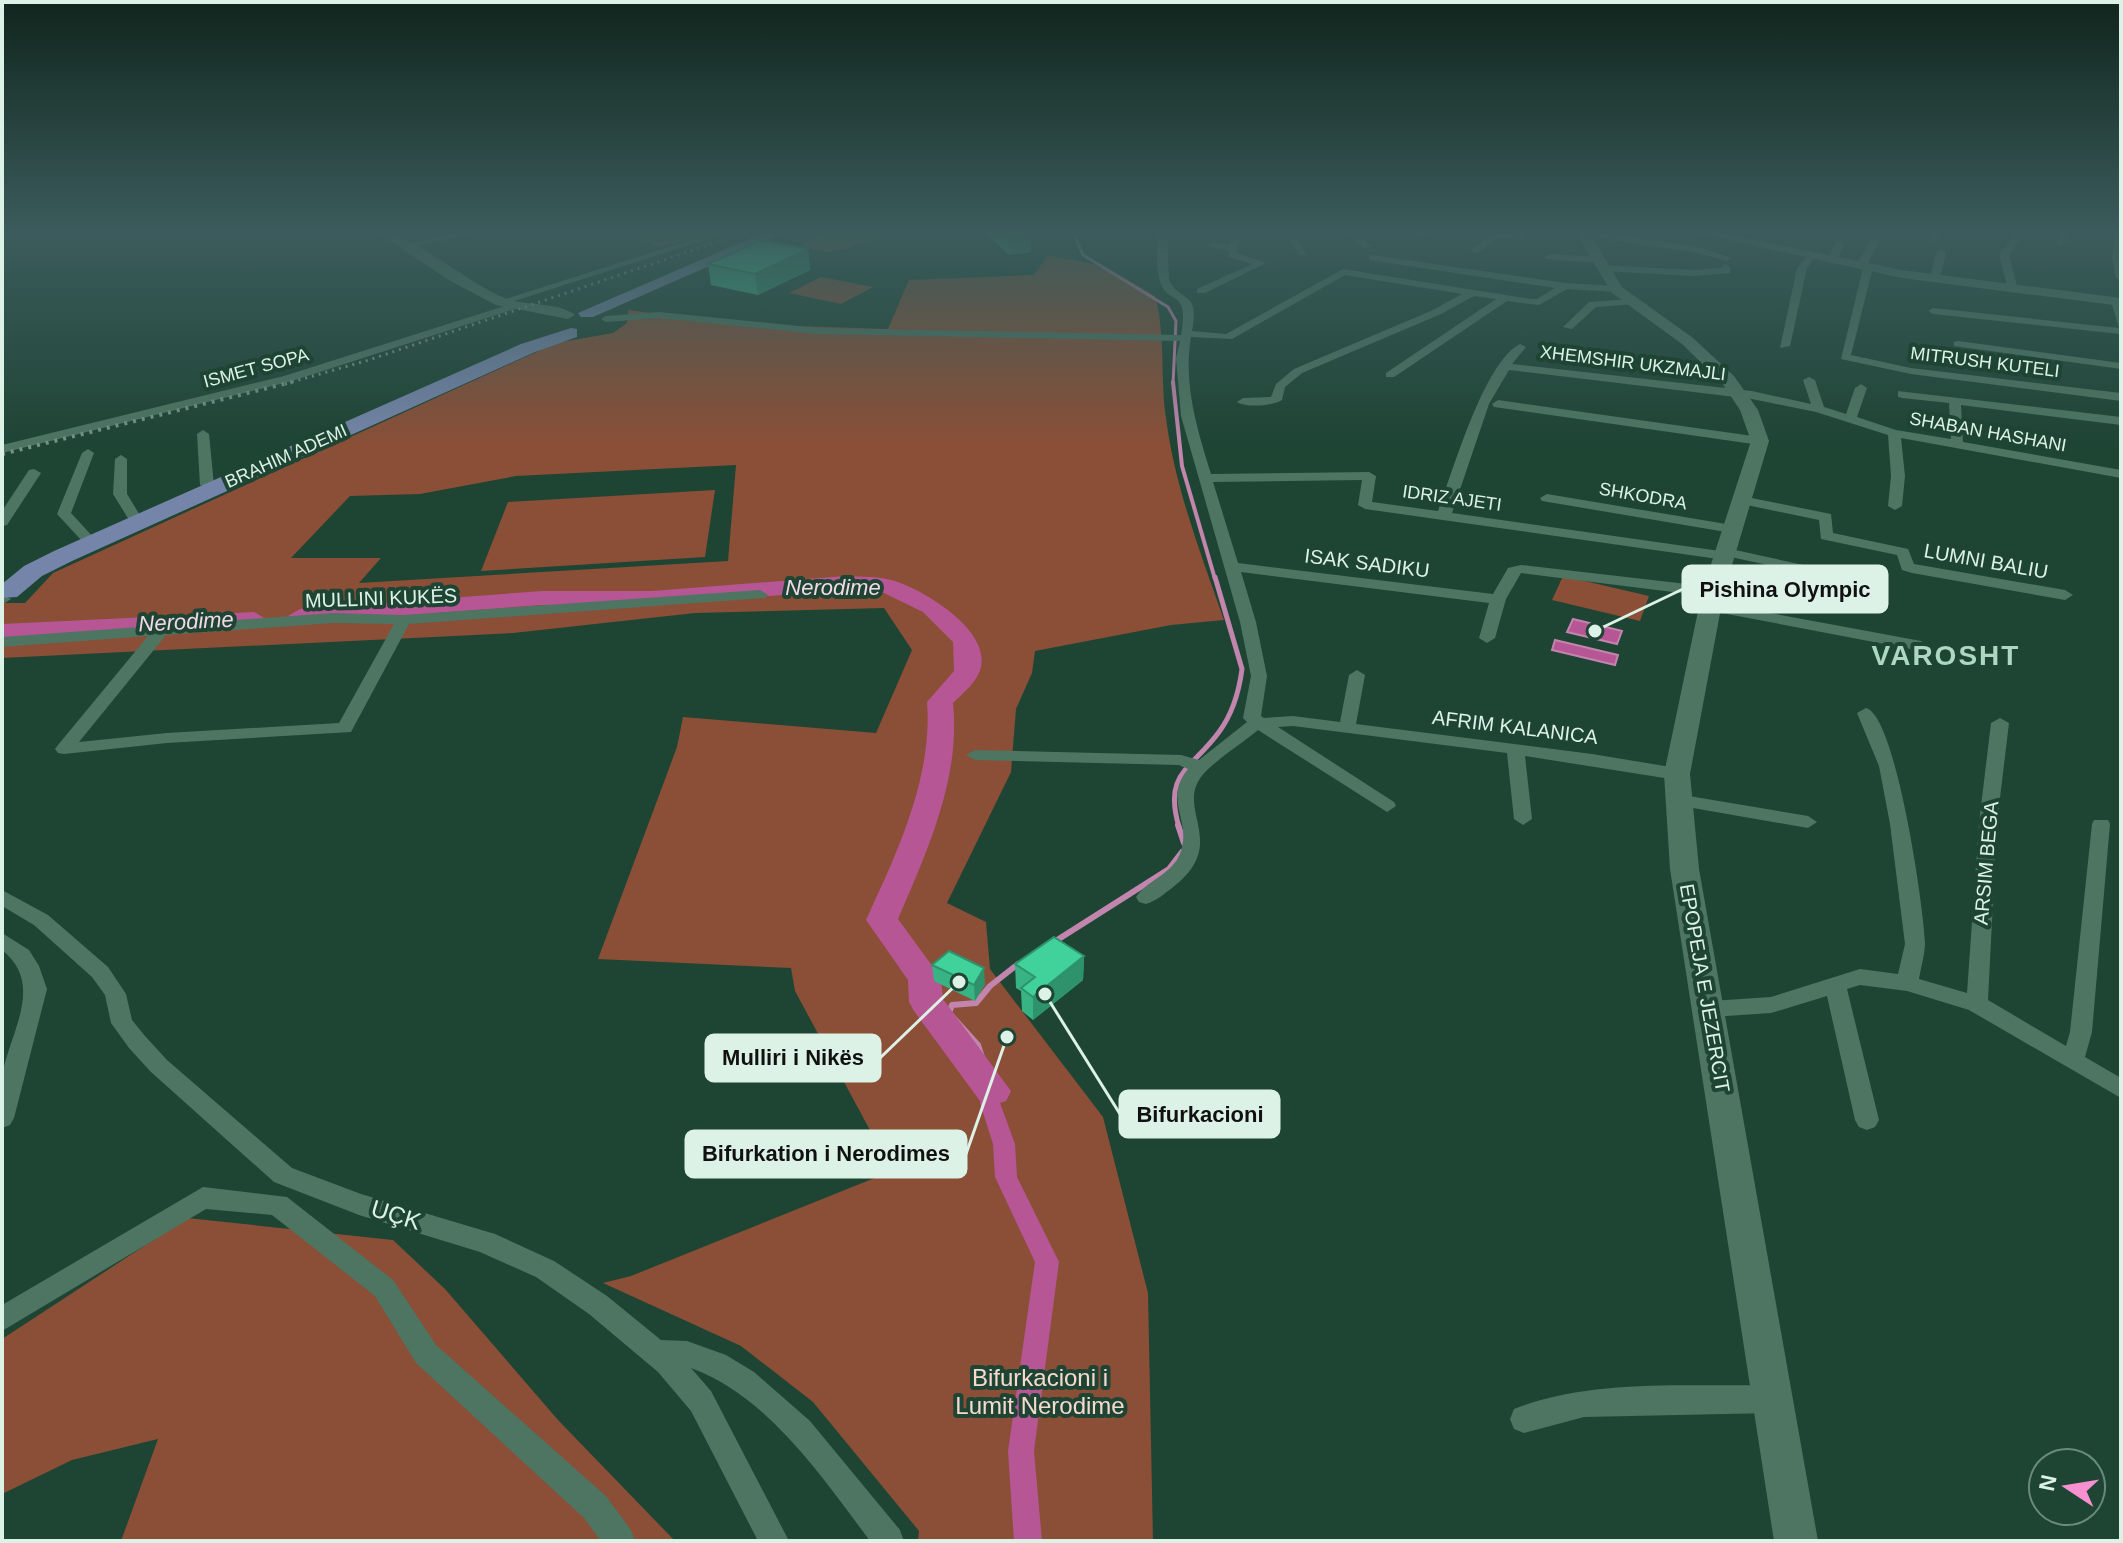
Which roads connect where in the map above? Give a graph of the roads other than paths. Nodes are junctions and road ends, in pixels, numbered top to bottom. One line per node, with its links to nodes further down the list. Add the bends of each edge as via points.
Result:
1 (504, 302): 14 (street)
2 (514, 302): 14 (street, ISMET SOPA)
3 (607, 302): 17 (main road, BRAHIM ADEMI)
4 (630, 302): 16 (main road, BRAHIM ADEMI)
5 (1186, 302): 20 (street, via 1190,314)
6 (1290, 302): 20 (street, via 1228,337)
7 (1455, 302): 32 (street, via 1298,371 1280,386 1276,400)
8 (1499, 302): 26 (street)
9 (1595, 302): 18 (street)
10 (1639, 302): 29 (main road, via 1678,333)
11 (1794, 302): 22 (street)
12 (1857, 302): 31 (street, MITRUSH KUTELI, via 1845,357 1911,371)
13 (2119, 302): 19 (street)
14 (508, 304): 17 (street); 42 (street, ISMET SOPA, via 288,379)
15 (1933, 311): 19 (street)
16 (606, 318): 17 (main road); 17 (main road, BRAHIM ADEMI, via 599,328); 20 (street, via 659,315 846,332)
17 (561, 321): 48 (main road, BRAHIM ADEMI, via 534,339); 59 (main road, BRAHIM ADEMI, via 528,348 54,560)
18 (1568, 327)
19 (2121, 329)
20 (1181, 337): 47 (street, via 1187,416)
21 (1958, 344): 24 (street)
22 (1784, 346)
23 (1520, 347): 29 (street, XHEMSHIR UKZMAJLI, via 1504,366)
24 (2121, 366)
25 (1503, 370): 52 (street, via 1483,404)
26 (1390, 375)
27 (1809, 380): 35 (street)
28 (1861, 388): 36 (street)
29 (1735, 393): 35 (street, SHABAN HASHANI); 40 (main road)
30 (1902, 394): 33 (street)
31 (2121, 397)
32 (1243, 402)
33 (1955, 402): 37 (street); 41 (street)
34 (1498, 404): 40 (street)
35 (1819, 409): 36 (street, SHABAN HASHANI)
36 (1850, 419): 38 (street, SHABAN HASHANI)
37 (2121, 421)
38 (1894, 433): 41 (street, SHABAN HASHANI); 51 (street)
39 (203, 434): 48 (street, BRAHIM ADEMI)
40 (1760, 441): 50 (main road, EPOPEJA E JEZERCIT)
41 (1957, 442): 46 (street, SHABAN HASHANI)
42 (2, 449)
43 (88, 453): 55 (street, via 64,514)
44 (121, 459): 53 (street, via 120,494)
45 (34, 473): 54 (street)
46 (2121, 474)
47 (1205, 478): 52 (street, IDRIZ AJETI, via 1369,476 1365,505); 57 (street)
48 (207, 485): 53 (main road, BRAHIM ADEMI)
49 (1547, 498): 56 (street, SHKODRA)
50 (1742, 500): 56 (main road, EPOPEJA E JEZERCIT); 61 (street, LUMNI BALIU, via 1826,517 1826,536 1903,552 1907,567 1917,570)
51 (1895, 506)
52 (1444, 515): 56 (street, IDRIZ AJETI)
53 (134, 517): 55 (main road, BRAHIM ADEMI)
54 (2, 522)
55 (87, 538): 59 (main road, BRAHIM ADEMI)
56 (1728, 546): 58 (street); 63 (main road, EPOPEJA E JEZERCIT)
57 (1232, 567): 62 (street, ISAK SADIKU); 72 (street, via 1259,676)
58 (1854, 580)
59 (3, 591)
60 (760, 595): 64 (street, MULLINI KUKËS)
61 (2065, 595)
62 (1498, 599): 63 (street, via 1513,571 1521,569); 66 (street)
63 (1712, 599): 68 (street); 77 (main road, EPOPEJA E JEZERCIT)
64 (404, 620): 65 (street, MULLINI KUKËS, via 333,618); 65 (street, via 345,728 64,749)
65 (161, 631): 67 (street, MULLINI KUKËS)
66 (1487, 638)
67 (2, 642)
68 (1921, 646)
69 (1357, 675): 73 (street)
70 (1866, 713): 85 (street, via 1888,766 1899,824 1915,944)
71 (2000, 723): 87 (street, ARSIM BEGA)
72 (1255, 724): 73 (street, AFRIM KALANICA, via 1293,721); 76 (street); 78 (street)
73 (1347, 728): 74 (street, AFRIM KALANICA)
74 (1515, 749): 77 (street, AFRIM KALANICA); 79 (street)
75 (975, 755): 76 (street)
76 (1191, 764): 83 (street, via 1186,800 1195,840 1189,859 1175,879)
77 (1677, 787): 80 (street, AFRIM KALANICA); 88 (main road, EPOPEJA E JEZERCIT, via 1685,873)
78 (1387, 806)
79 (1523, 819)
80 (1808, 822)
81 (2101, 824): 89 (street, via 2081,1032)
82 (2, 897): 94 (street, UÇK, via 41,920 100,972 115,994 122,1023 144,1050 283,1175 486,1242 545,1269)
83 (1146, 897)
84 (2, 940): 91 (street, via 21,951 36,989)
85 (1907, 983): 86 (street, via 1860,977); 87 (street)
86 (1835, 985): 88 (street, via 1771,1005); 92 (street)
87 (1977, 1004): 89 (street)
88 (1711, 1009): 95 (main road, EPOPEJA E JEZERCIT)
89 (2073, 1061): 90 (street)
90 (2121, 1089)
91 (2, 1118)
92 (1867, 1120)
93 (2, 1319): 97 (street, via 203,1198 278,1205 384,1288 426,1354 595,1507)
94 (656, 1353): 98 (street, UÇK, via 701,1401); 99 (street, via 688,1354 743,1380 841,1478)
95 (1772, 1399): 96 (street, via 1584,1403); 100 (main road, EPOPEJA E JEZERCIT)
96 (1524, 1419)
97 (620, 1541)
98 (774, 1541)
99 (889, 1541)
100 (1796, 1541)

